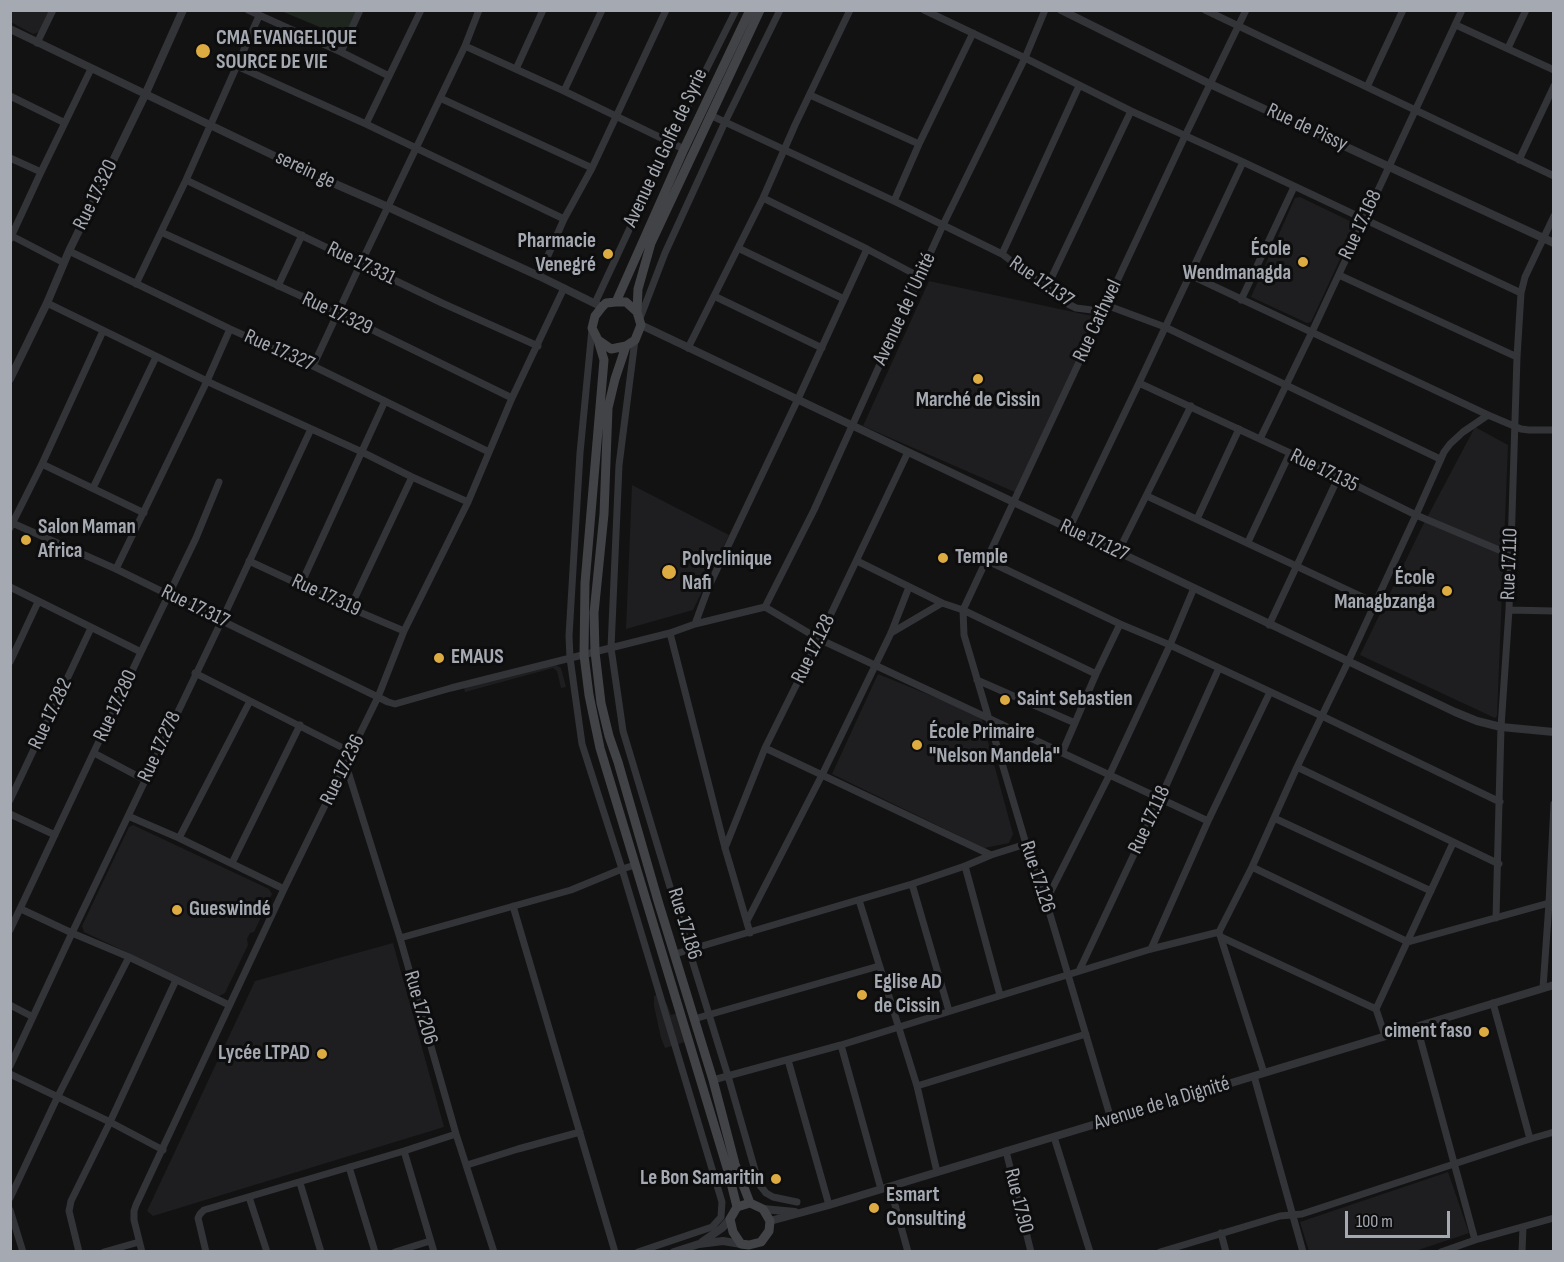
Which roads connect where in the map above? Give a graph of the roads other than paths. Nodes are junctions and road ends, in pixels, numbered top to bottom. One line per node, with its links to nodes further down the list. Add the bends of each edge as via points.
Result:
1 (53, 10): 28 (street)
2 (183, 10): 43 (street, Rue 17.320)
3 (248, 10): 23 (street)
4 (360, 10): 31 (street)
5 (421, 10): 37 (street)
6 (480, 10): 29 (street)
7 (543, 10): 35 (street)
8 (602, 10): 42 (street)
9 (666, 10): 50 (street)
10 (736, 10): 56 (street)
11 (750, 10): 59 (main road, Avenue du Golfe de Syrie)
12 (760, 10): 49 (main road)
13 (780, 10): 51 (street)
14 (850, 10): 44 (street)
15 (924, 10): 27 (street)
16 (1045, 10): 32 (street, Avenue de l´Unité)
17 (1061, 10): 38 (street, Rue de Pissy)
18 (1205, 10): 25 (street)
19 (1246, 10): 25 (street, Rue Cathwel)
20 (1403, 10): 41 (street)
21 (1462, 10): 24 (street, Rue 17.168)
22 (1526, 10): 30 (street)
23 (259, 16): 31 (street); 33 (street)
24 (1456, 25): 30 (street); 47 (street, Rue 17.168)
25 (1238, 27): 38 (street, Rue Cathwel); 41 (street)
26 (10, 29): 28 (street, serein ge)
27 (973, 33): 32 (street); 57 (street)
28 (38, 42): 34 (street, serein ge)
29 (465, 46): 35 (street); 46 (street)
30 (1508, 48): 36 (street)
31 (342, 52): 37 (street)
32 (1025, 58): 39 (street); 76 (street, Avenue de l´Unité)
33 (237, 66): 53 (street); 54 (street)
34 (91, 69): 43 (street, serein ge); 52 (street)
35 (516, 69): 42 (street)
36 (1554, 70)
37 (389, 76): 53 (street)
38 (1210, 84): 55 (street, Rue Cathwel); 64 (street, Rue de Pissy)
39 (1079, 86): 48 (street); 85 (street)
40 (1554, 86): 62 (street)
41 (1367, 87): 47 (street)
42 (564, 91): 50 (street)
43 (145, 95): 54 (street, serein ge); 84 (street, Rue 17.320)
44 (810, 95): 57 (street); 60 (street)
45 (10, 96): 52 (street)
46 (440, 98): 58 (street); 65 (street)
47 (1415, 110): 62 (street); 64 (street, Rue 17.168)
48 (1131, 111): 55 (street); 94 (street)
49 (710, 115): 51 (street, Rue 17.137); 105 (main road, via 651,243 638,289)
50 (616, 116): 56 (street); 65 (street)
51 (725, 122): 60 (street, Rue 17.137); 105 (street)
52 (65, 123): 66 (street)
53 (366, 124): 58 (street)
54 (210, 125): 68 (street); 72 (street, serein ge)
55 (1185, 136): 63 (street); 103 (street, Rue Cathwel)
56 (670, 142): 59 (street); 102 (street)
57 (919, 144): 71 (street)
58 (415, 148): 72 (street); 74 (street)
59 (684, 149): 100 (main road, Avenue du Golfe de Syrie)
60 (784, 150): 70 (street); 71 (street, Rue 17.137)
61 (10, 158): 66 (street)
62 (1519, 160): 67 (street)
63 (1243, 162): 69 (street); 89 (street)
64 (1389, 166): 75 (street, Rue 17.168); 80 (street, Rue de Pissy)
65 (592, 168): 74 (street)
66 (41, 172): 79 (street)
67 (1554, 176)
68 (186, 180): 77 (street); 78 (street, Rue 17.331)
69 (1294, 187): 75 (street); 99 (street)
70 (763, 198): 82 (street); 83 (street)
71 (894, 201): 76 (street, Rue 17.137)
72 (388, 207): 87 (street); 90 (street, serein ge)
73 (1554, 216): 80 (street, Rue 17.110)
74 (564, 219): 90 (street)
75 (1364, 220): 88 (street, Rue 17.168); 96 (street)
76 (943, 225): 85 (street, Rue 17.137); 91 (street, Avenue de l´Unité)
77 (161, 232): 92 (street); 93 (street, Rue 17.329)
78 (302, 235): 87 (street, Rue 17.331); 93 (street)
79 (11, 238): 86 (street)
80 (1542, 238): 81 (street, Rue de Pissy); 96 (street, Rue 17.110)
81 (1554, 243)
82 (738, 248): 97 (street); 98 (street)
83 (867, 249): 91 (street); 98 (street)
84 (69, 251): 86 (street, Rue 17.320); 92 (street, Rue 17.327)
85 (1002, 254): 94 (street, Rue 17.137)
86 (64, 263): 101 (street, Rue 17.320)
87 (361, 263): 104 (street); 113 (street, Rue 17.331)
88 (1339, 274): 110 (street, Rue 17.168); 118 (street)
89 (1190, 275): 99 (street); 106 (street)
90 (539, 276): 95 (street, serein ge)
91 (920, 277): 129 (street, Avenue de l´Unité)
92 (136, 284): 108 (street, Rue 17.327)
93 (278, 286): 104 (street, Rue 17.329)
94 (1047, 287): 103 (street, Rue 17.137, via 1076,308 1092,310)
95 (564, 288): 102 (street, serein ge); 113 (street, Rue 17.236)
96 (1521, 293): 118 (street, Rue 17.110)
97 (714, 296): 115 (street); 116 (street)
98 (844, 299): 116 (street)
99 (1240, 300): 110 (street)
100 (616, 302): 102 (main road); 105 (main road, via 626,302)
101 (47, 303): 109 (street); 120 (street, Rue 17.320)
102 (598, 305): 107 (main road)
103 (1106, 305): 106 (street, Rue 17.137); 147 (street, Rue Cathwel)
104 (338, 313): 119 (street); 124 (street, Rue 17.329)
105 (639, 319): 112 (main road); 115 (street, Rue 17.127)
106 (1165, 327): 122 (street); 123 (street, Rue 17.137)
107 (592, 328): 111 (main road); 189 (street, via 579,465)
108 (230, 329): 119 (street, Rue 17.327); 121 (street)
109 (103, 331): 117 (street); 140 (street)
110 (1312, 332): 123 (street, Rue 17.168); 128 (street)
111 (597, 340): 114 (main road, via 611,349); 188 (main road, via 604,360 585,584)
112 (635, 340): 114 (main road); 185 (street, via 619,465)
113 (538, 346): 124 (street, Rue 17.236)
114 (626, 346): 187 (main road, Rue 17.186, via 608,408 604,514 594,613)
115 (688, 348): 125 (street, Rue 17.127)
116 (822, 348): 125 (street)
117 (156, 357): 121 (street); 144 (street)
118 (1517, 357): 130 (street, Rue 17.110)
119 (313, 366): 126 (street, Rue 17.327)
120 (10, 380)
121 (207, 381): 131 (street); 148 (street)
122 (1139, 383): 127 (street, Rue 17.135); 152 (street)
123 (1287, 384): 134 (street, Rue 17.168); 139 (street, Rue 17.137)
124 (513, 398): 136 (street, Rue 17.236)
125 (798, 399): 129 (street, Rue 17.127); 175 (street)
126 (385, 401): 135 (street); 136 (street, Rue 17.327)
127 (1191, 406): 132 (street, Rue 17.135); 145 (street)
128 (1488, 415): 130 (street); 139 (street, via 1463,432)
129 (851, 426): 137 (street, Rue 17.127); 169 (street, Avenue de l´Unité)
130 (1515, 426): 133 (street); 155 (street, Rue 17.110)
131 (310, 429): 135 (street); 157 (street, Rue 17.278)
132 (1239, 429): 134 (street, Rue 17.135); 150 (street)
133 (1554, 430)
134 (1260, 440): 138 (street, Rue 17.135)
135 (362, 452): 141 (street); 161 (street)
136 (489, 452): 146 (street, Rue 17.236)
137 (908, 452): 147 (street, Rue 17.127); 158 (street, Rue 17.128)
138 (1290, 453): 142 (street, Rue 17.135); 153 (street)
139 (1440, 459): 149 (street)
140 (42, 464): 144 (street); 151 (street)
141 (412, 477): 146 (street); 170 (street)
142 (1338, 478): 149 (street, Rue 17.135); 159 (street)
143 (219, 482): 165 (street, Rue 17.280)
144 (93, 488): 148 (street)
145 (1147, 496): 150 (street); 154 (street)
146 (468, 502): 179 (street, Rue 17.236)
147 (1014, 503): 152 (street, Rue 17.127); 156 (street, Rue Cathwel)
148 (144, 513): 160 (street)
149 (1416, 515): 155 (street, Rue 17.135); 168 (street)
150 (1197, 519): 153 (street)
151 (11, 524): 160 (street, Rue 17.317)
152 (1069, 529): 154 (street, Rue 17.127)
153 (1248, 542): 159 (street)
154 (1118, 552): 164 (street, Rue 17.127)
155 (1511, 555): 171 (street, Rue 17.110)
156 (986, 560): 172 (street, Rue Cathwel); 176 (street)
157 (249, 561): 161 (street, Rue 17.319); 174 (street, Rue 17.278)
158 (857, 561): 162 (street); 183 (street, Rue 17.128)
159 (1297, 566): 168 (street); 177 (street)
160 (116, 569): 165 (street, Rue 17.317)
161 (301, 584): 170 (street, Rue 17.319)
162 (909, 587): 167 (street); 181 (street)
163 (10, 588): 166 (street)
164 (1194, 588): 177 (street, Rue 17.127); 184 (street)
165 (169, 594): 174 (street, Rue 17.317); 186 (street, Rue 17.280)
166 (38, 602): 178 (street); 190 (street)
167 (942, 603): 172 (street); 181 (street)
168 (1375, 603): 191 (street)
169 (765, 607): 175 (street, Rue 17.317); 183 (street)
170 (350, 608): 179 (street, Rue 17.319)
171 (1509, 609): 173 (street); 204 (street, Rue 17.110)
172 (963, 610): 182 (street, Rue Cathwel); 195 (street)
173 (1554, 611)
174 (222, 620): 194 (street, Rue 17.278); 198 (street, Rue 17.317)
175 (695, 624): 180 (street, Rue 17.317)
176 (1120, 624): 184 (street); 195 (street)
177 (1269, 625): 191 (street, Rue 17.127)
178 (91, 628): 186 (street); 216 (street, Rue 17.282)
179 (404, 631): 198 (street, Rue 17.236)
180 (670, 633): 185 (street, Rue 17.317); 227 (street)
181 (891, 633): 192 (street)
182 (964, 635): 196 (street, Rue 17.126)
183 (819, 639): 192 (street); 206 (street, Rue 17.128)
184 (1170, 645): 193 (street); 213 (street)
185 (611, 648): 187 (street, Rue 17.317); 252 (street, via 623,731)
186 (141, 652): 208 (street, Rue 17.280)
187 (596, 652): 188 (street, Rue 17.317); 253 (main road, Rue 17.186, via 609,736)
188 (584, 655): 189 (street, Rue 17.317); 231 (main road, via 600,747)
189 (570, 658): 198 (street, Rue 17.317, via 395,704); 234 (street, via 582,744)
190 (10, 662)
191 (1348, 662): 200 (street); 204 (street, Rue 17.127, via 1455,712)
192 (875, 665): 201 (street); 212 (street)
193 (1219, 668): 197 (street); 215 (street, Rue 17.118)
194 (195, 673): 199 (street); 214 (street, Rue 17.278)
195 (1096, 674): 202 (street)
196 (977, 680): 201 (street, Rue 17.126); 202 (street)
197 (1270, 692): 200 (street); 222 (street)
198 (378, 697): 207 (street, Rue 17.236)
199 (250, 701): 203 (street); 224 (street)
200 (1322, 716): 211 (street); 217 (street)
201 (990, 719): 209 (street); 226 (street, Rue 17.126)
202 (1075, 723): 209 (street)
203 (300, 726): 207 (street); 229 (street)
204 (1501, 728): 205 (street, Rue 17.127); 217 (street, Rue 17.110)
205 (1554, 732)
206 (765, 748): 212 (street); 227 (street, Rue 17.128)
207 (351, 752): 210 (street, Rue 17.236)
208 (94, 753): 214 (street); 223 (street, Rue 17.280)
209 (1062, 753): 213 (street)
210 (346, 765): 236 (street, Rue 17.236); 249 (street, Rue 17.206)
211 (1297, 767): 221 (street); 225 (street)
212 (822, 775): 228 (street); 244 (street)
213 (1109, 776): 215 (street); 239 (street)
214 (145, 780): 220 (street, Rue 17.278)
215 (1160, 799): 222 (street); 256 (street, Rue 17.118)
216 (10, 800)
217 (1500, 802): 230 (street, Rue 17.110)
218 (1554, 804): 240 (street)
219 (10, 814): 223 (street)
220 (128, 816): 224 (street); 246 (street, Rue 17.278)
221 (1274, 818): 233 (street); 237 (street)
222 (1208, 821): 251 (street)
223 (55, 835): 242 (street, Rue 17.280)
224 (179, 838): 229 (street)
225 (1453, 843): 230 (street); 237 (street)
226 (1026, 844): 228 (street); 239 (street, Rue 17.126)
227 (725, 848): 244 (street)
228 (992, 855): 232 (street)
229 (232, 863): 236 (street)
230 (1499, 864): 243 (street, Rue 17.110)
231 (635, 865): 234 (street); 305 (main road)
232 (965, 866): 235 (street); 261 (street)
233 (1252, 867): 248 (street); 250 (street)
234 (622, 869): 241 (street, via 571,890); 333 (street, via 722,1202 721,1217 712,1227)
235 (912, 884): 238 (street); 266 (street)
236 (284, 889): 264 (street, Rue 17.236)
237 (1431, 891): 250 (street)
238 (859, 900): 247 (street); 255 (street)
239 (1046, 902): 257 (street, Rue 17.126)
240 (1549, 903): 243 (street); 260 (street)
241 (513, 906): 249 (street); 286 (street)
242 (21, 909): 245 (street, Rue 17.280); 246 (street)
243 (1496, 918): 250 (street)
244 (747, 921): 247 (street)
245 (10, 930)
246 (72, 933): 254 (street); 268 (street, Rue 17.278)
247 (750, 933): 252 (street)
248 (1220, 934): 251 (street); 265 (street); 277 (street)
249 (400, 938): 288 (street, Rue 17.206)
250 (1408, 942): 265 (street)
251 (1151, 949): 256 (street)
252 (689, 950): 253 (street); 267 (street)
253 (675, 954): 269 (main road, Rue 17.186)
254 (129, 957): 258 (street); 283 (street)
255 (879, 966): 267 (street); 270 (street)
256 (1080, 971): 257 (street)
257 (1067, 975): 261 (street); 272 (street, Rue 17.126)
258 (176, 980): 264 (street); 285 (street)
259 (1554, 985): 260 (street, Avenue de la Dignité)
260 (1543, 988): 262 (street, Avenue de la Dignité)
261 (1000, 995): 266 (street)
262 (1493, 1003): 271 (street, Avenue de la Dignité); 290 (street)
263 (10, 1005): 268 (street)
264 (229, 1005): 291 (street, Rue 17.236)
265 (1376, 1009): 273 (street)
266 (949, 1011): 270 (street)
267 (709, 1015): 269 (street); 279 (street)
268 (33, 1017): 276 (street, Rue 17.278)
269 (694, 1019): 281 (main road, Rue 17.186)
270 (897, 1027): 274 (street); 282 (street)
271 (1417, 1027): 273 (street, Avenue de la Dignité); 294 (street)
272 (1086, 1034): 282 (street); 284 (street, Rue 17.126)
273 (1385, 1036): 277 (street, Avenue de la Dignité)
274 (841, 1045): 275 (street); 299 (street)
275 (788, 1060): 279 (street); 304 (street)
276 (10, 1066)
277 (1264, 1073): 280 (street, Avenue de la Dignité)
278 (10, 1074): 283 (street)
279 (728, 1076): 281 (street); 302 (street, via 759,1184 772,1197)
280 (1254, 1076): 284 (street, Avenue de la Dignité); 309 (street)
281 (713, 1080): 303 (main road, Rue 17.186, via 735,1164)
282 (917, 1086): 297 (street)
283 (58, 1096): 285 (street); 301 (street)
284 (1111, 1119): 289 (street, Avenue de la Dignité)
285 (110, 1122): 291 (street); 322 (street, via 69,1207)
286 (580, 1132): 295 (street); 332 (street)
287 (1554, 1132): 290 (street)
288 (456, 1134): 292 (street); 295 (street, Rue 17.206)
289 (1054, 1137): 293 (street, Avenue de la Dignité); 337 (street)
290 (1530, 1139): 294 (street)
291 (163, 1150): 317 (street, Rue 17.236, via 134,1211)
292 (404, 1151): 296 (street); 316 (street)
293 (1006, 1151): 297 (street, Avenue de la Dignité); 336 (street, Rue 17.90)
294 (1454, 1164): 309 (street); 315 (street)
295 (467, 1165): 331 (street, Rue 17.206)
296 (349, 1167): 298 (street); 328 (street)
297 (937, 1172): 299 (street, Avenue de la Dignité)
298 (300, 1183): 300 (street); 327 (street)
299 (886, 1188): 304 (street, Avenue de la Dignité); 335 (street)
300 (249, 1197): 325 (street, via 200,1214 198,1225); 326 (street)
301 (10, 1198)
302 (797, 1202)
303 (750, 1203): 305 (main road); 306 (main road)
304 (829, 1205): 308 (street, Avenue de la Dignité)
305 (737, 1207): 311 (main road)
306 (763, 1209): 308 (street); 312 (main road)
307 (10, 1210): 321 (street)
308 (801, 1213): 312 (street, Avenue de la Dignité)
309 (1292, 1215): 314 (street); 340 (street)
310 (1554, 1218): 313 (street)
311 (730, 1219): 318 (street); 319 (main road, via 733,1232)
312 (770, 1221): 320 (main road)
313 (1523, 1227): 315 (street); 342 (street)
314 (1221, 1233): 338 (street); 339 (street)
315 (1476, 1240): 341 (street)
316 (430, 1241): 329 (street); 330 (street)
317 (139, 1242): 323 (street); 324 (street, Rue 17.236)
318 (696, 1247): 319 (street, via 723,1241); 334 (street)
319 (748, 1247): 320 (main road)
320 (762, 1247)
321 (23, 1251)
322 (79, 1251)
323 (104, 1251)
324 (142, 1251)
325 (206, 1251)
326 (267, 1251)
327 (321, 1251)
328 (375, 1251)
329 (395, 1251)
330 (434, 1251)
331 (494, 1251)
332 (615, 1251)
333 (638, 1251)
334 (674, 1251)
335 (908, 1251)
336 (1031, 1251)
337 (1090, 1251)
338 (1160, 1251)
339 (1226, 1251)
340 (1304, 1251)
341 (1442, 1251)
342 (1522, 1251)

